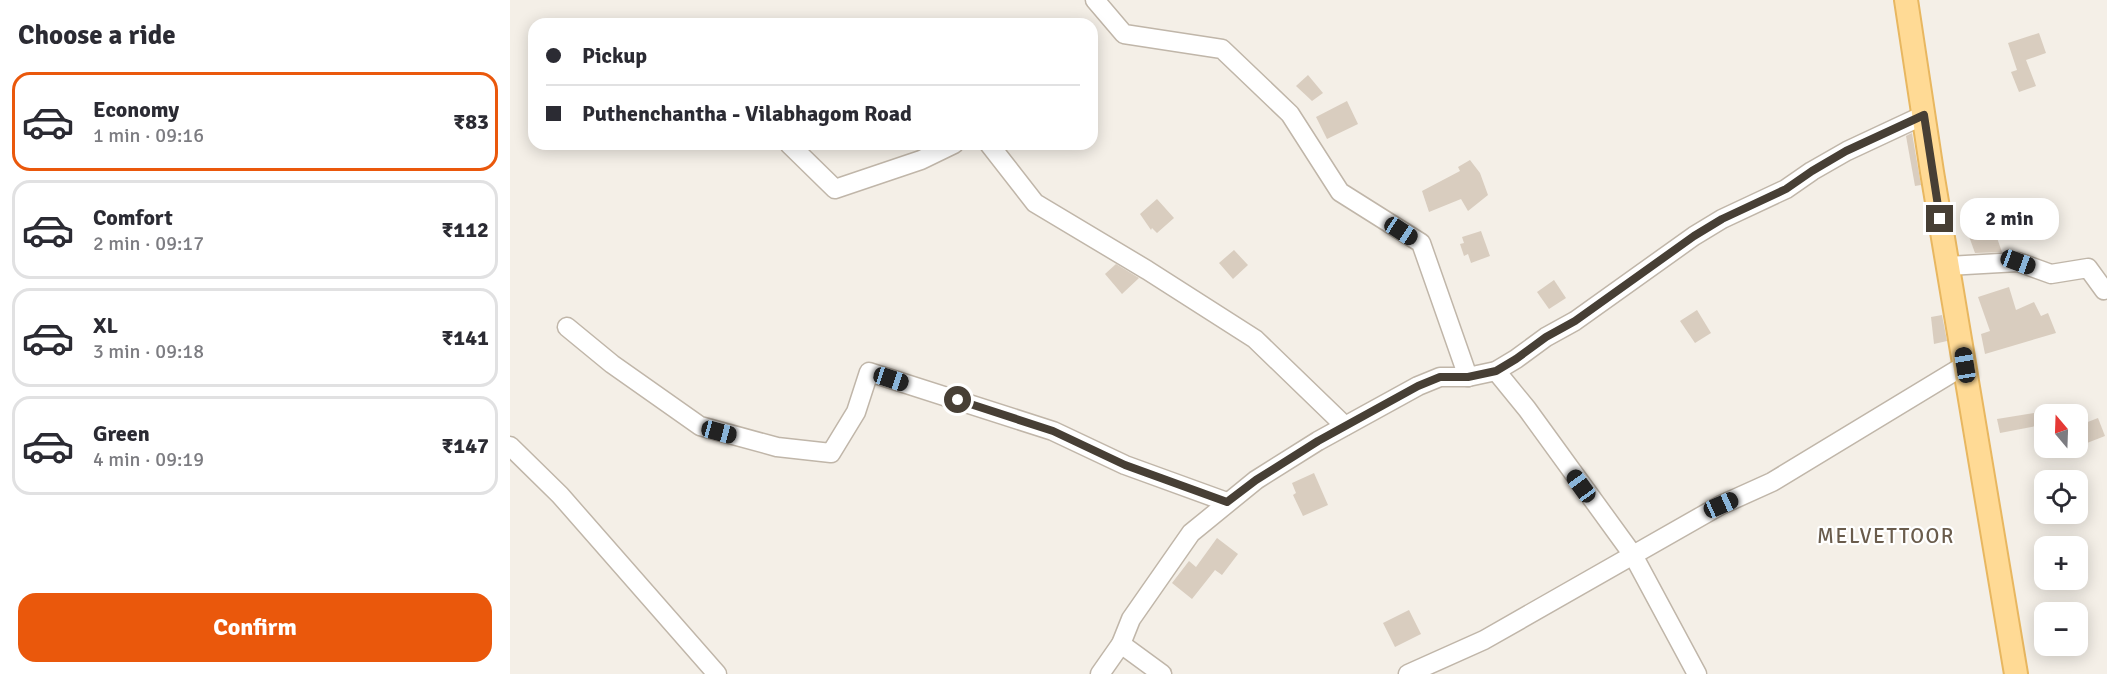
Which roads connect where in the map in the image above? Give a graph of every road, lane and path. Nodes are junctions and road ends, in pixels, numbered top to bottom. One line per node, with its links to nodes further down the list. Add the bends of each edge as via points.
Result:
1 (1095, 0): 12 (street, via 1124,34 1222,49 1290,114 1340,192 1421,243)
2 (1906, 0): 3 (main road)
3 (1924, 115): 7 (main road); 11 (street, via 1846,151 1786,189 1722,219)
4 (795, 150): 5 (street, via 835,189)
5 (942, 150)
6 (994, 150): 13 (street, via 1035,203 1255,339)
7 (1948, 266): 8 (street, via 2018,262 2051,274 2088,268); 10 (main road)
8 (2107, 289)
9 (567, 327): 15 (street, via 700,426 777,447 831,453 856,412 869,372 1053,431 1125,465)
10 (1965, 365): 16 (street, via 1772,482 1721,505); 23 (main road)
11 (1496, 371): 12 (street); 16 (street)
12 (1468, 377): 13 (street, via 1432,380)
13 (1345, 426): 15 (street)
14 (510, 446): 18 (street, via 560,495)
15 (1227, 502): 17 (street, via 1191,533 1131,619)
16 (1633, 555): 21 (street, via 1484,640); 22 (street)
17 (1121, 644): 19 (street); 20 (street)
18 (717, 674)
19 (1100, 674)
20 (1162, 674)
21 (1408, 674)
22 (1697, 674)
23 (2016, 674)

